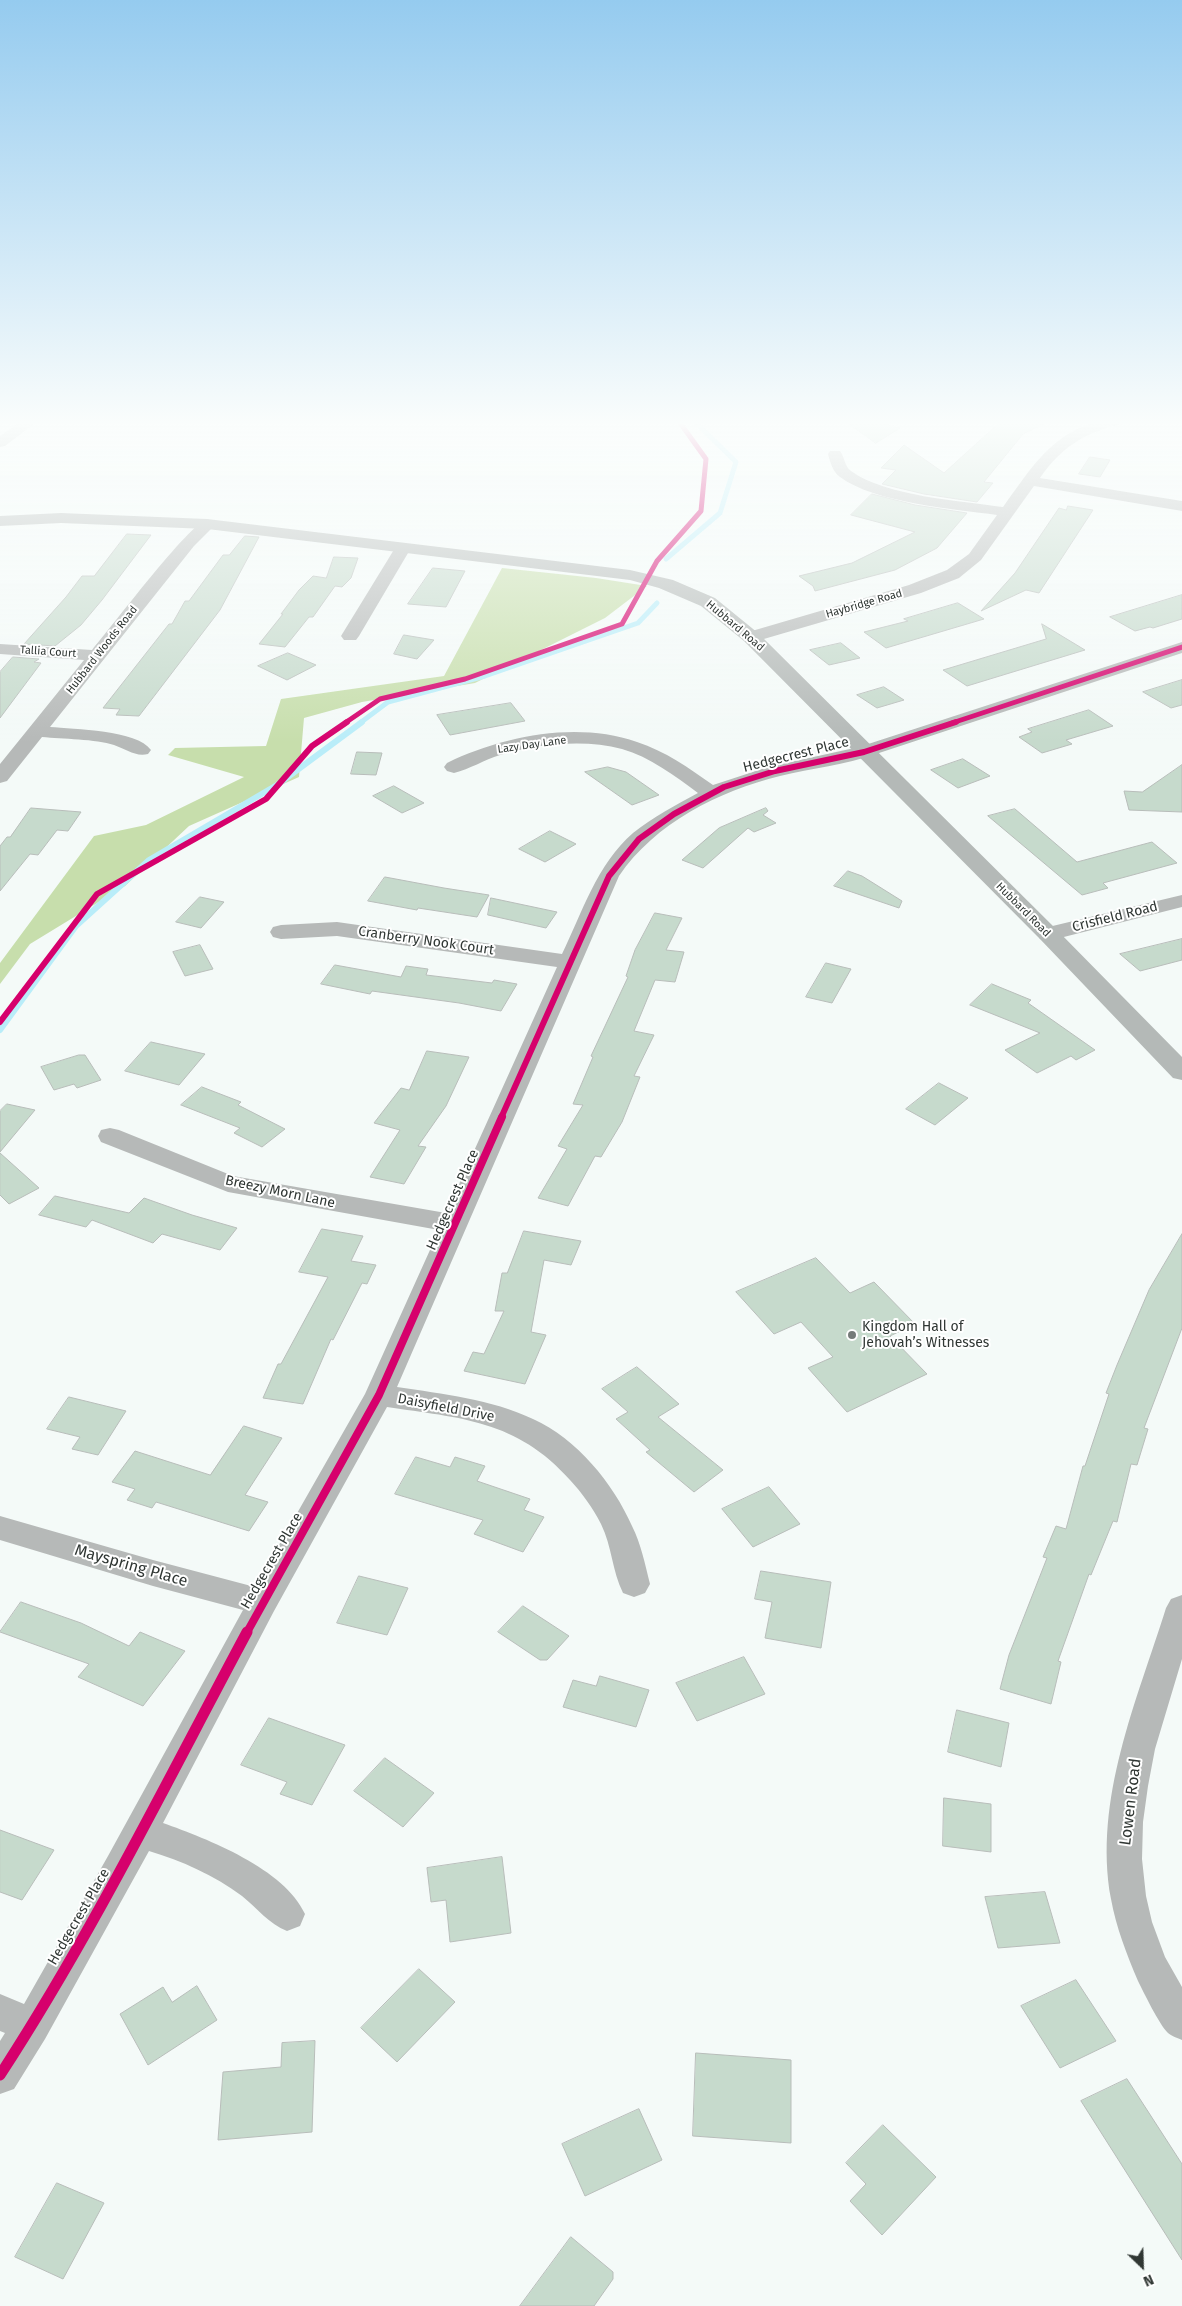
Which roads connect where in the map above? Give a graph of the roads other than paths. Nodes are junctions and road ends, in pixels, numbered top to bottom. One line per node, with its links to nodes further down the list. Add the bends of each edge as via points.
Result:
1 (203, 528): 9 (street, Hubbard Woods Road)
2 (237, 528): 4 (main road, Hubbard Road)
3 (997, 528): 6 (street, Haybridge Road, via 975,558 953,574 915,589)
4 (403, 548): 5 (street); 6 (main road, Hubbard Road, via 630,574 708,602)
5 (350, 636)
6 (751, 637): 12 (main road, Hubbard Road)
7 (1182, 647): 12 (street, Hedgecrest Place)
8 (0, 649): 9 (street, Tallia Court)
9 (97, 656): 10 (street, Hubbard Woods Road)
10 (38, 731): 11 (street, via 116,739); 14 (street, Hubbard Woods Road)
11 (141, 750)
12 (864, 752): 15 (street, Hedgecrest Place, via 775,771); 18 (main road, Hubbard Road)
13 (454, 767): 15 (street, Lazy Day Lane, via 489,752 618,733 630,746 660,758)
14 (0, 777)
15 (711, 793): 19 (street, Hedgecrest Place, via 654,828 620,860 609,876)
16 (1182, 901): 18 (street, Crisfield Road)
17 (281, 932): 19 (street, Cranberry Nook Court, via 337,928)
18 (1048, 934): 20 (main road, Hubbard Road)
19 (570, 962): 22 (street, Hedgecrest Place)
20 (1182, 1072)
21 (110, 1136): 22 (street, Breezy Morn Lane, via 228,1184)
22 (456, 1224): 23 (street, Hedgecrest Place)
23 (380, 1395): 25 (street, Daisyfield Drive, via 496,1417 524,1427 546,1441 596,1492 614,1520); 26 (street, Hedgecrest Place)
24 (0, 1528): 26 (street, Mayspring Place)
25 (634, 1584)
26 (263, 1602): 28 (street, Hedgecrest Place)
27 (1182, 1608): 31 (street, Lowen Road, via 1141,1737 1130,1795 1125,1852 1128,1896 1138,1931 1150,1966)
28 (139, 1832): 29 (street, via 234,1870 268,1894); 30 (street, Hedgecrest Place, via 121,1868)
29 (287, 1914)
30 (16, 2019): 32 (street, Hedgecrest Place)
31 (1182, 2021)
32 (0, 2076)

